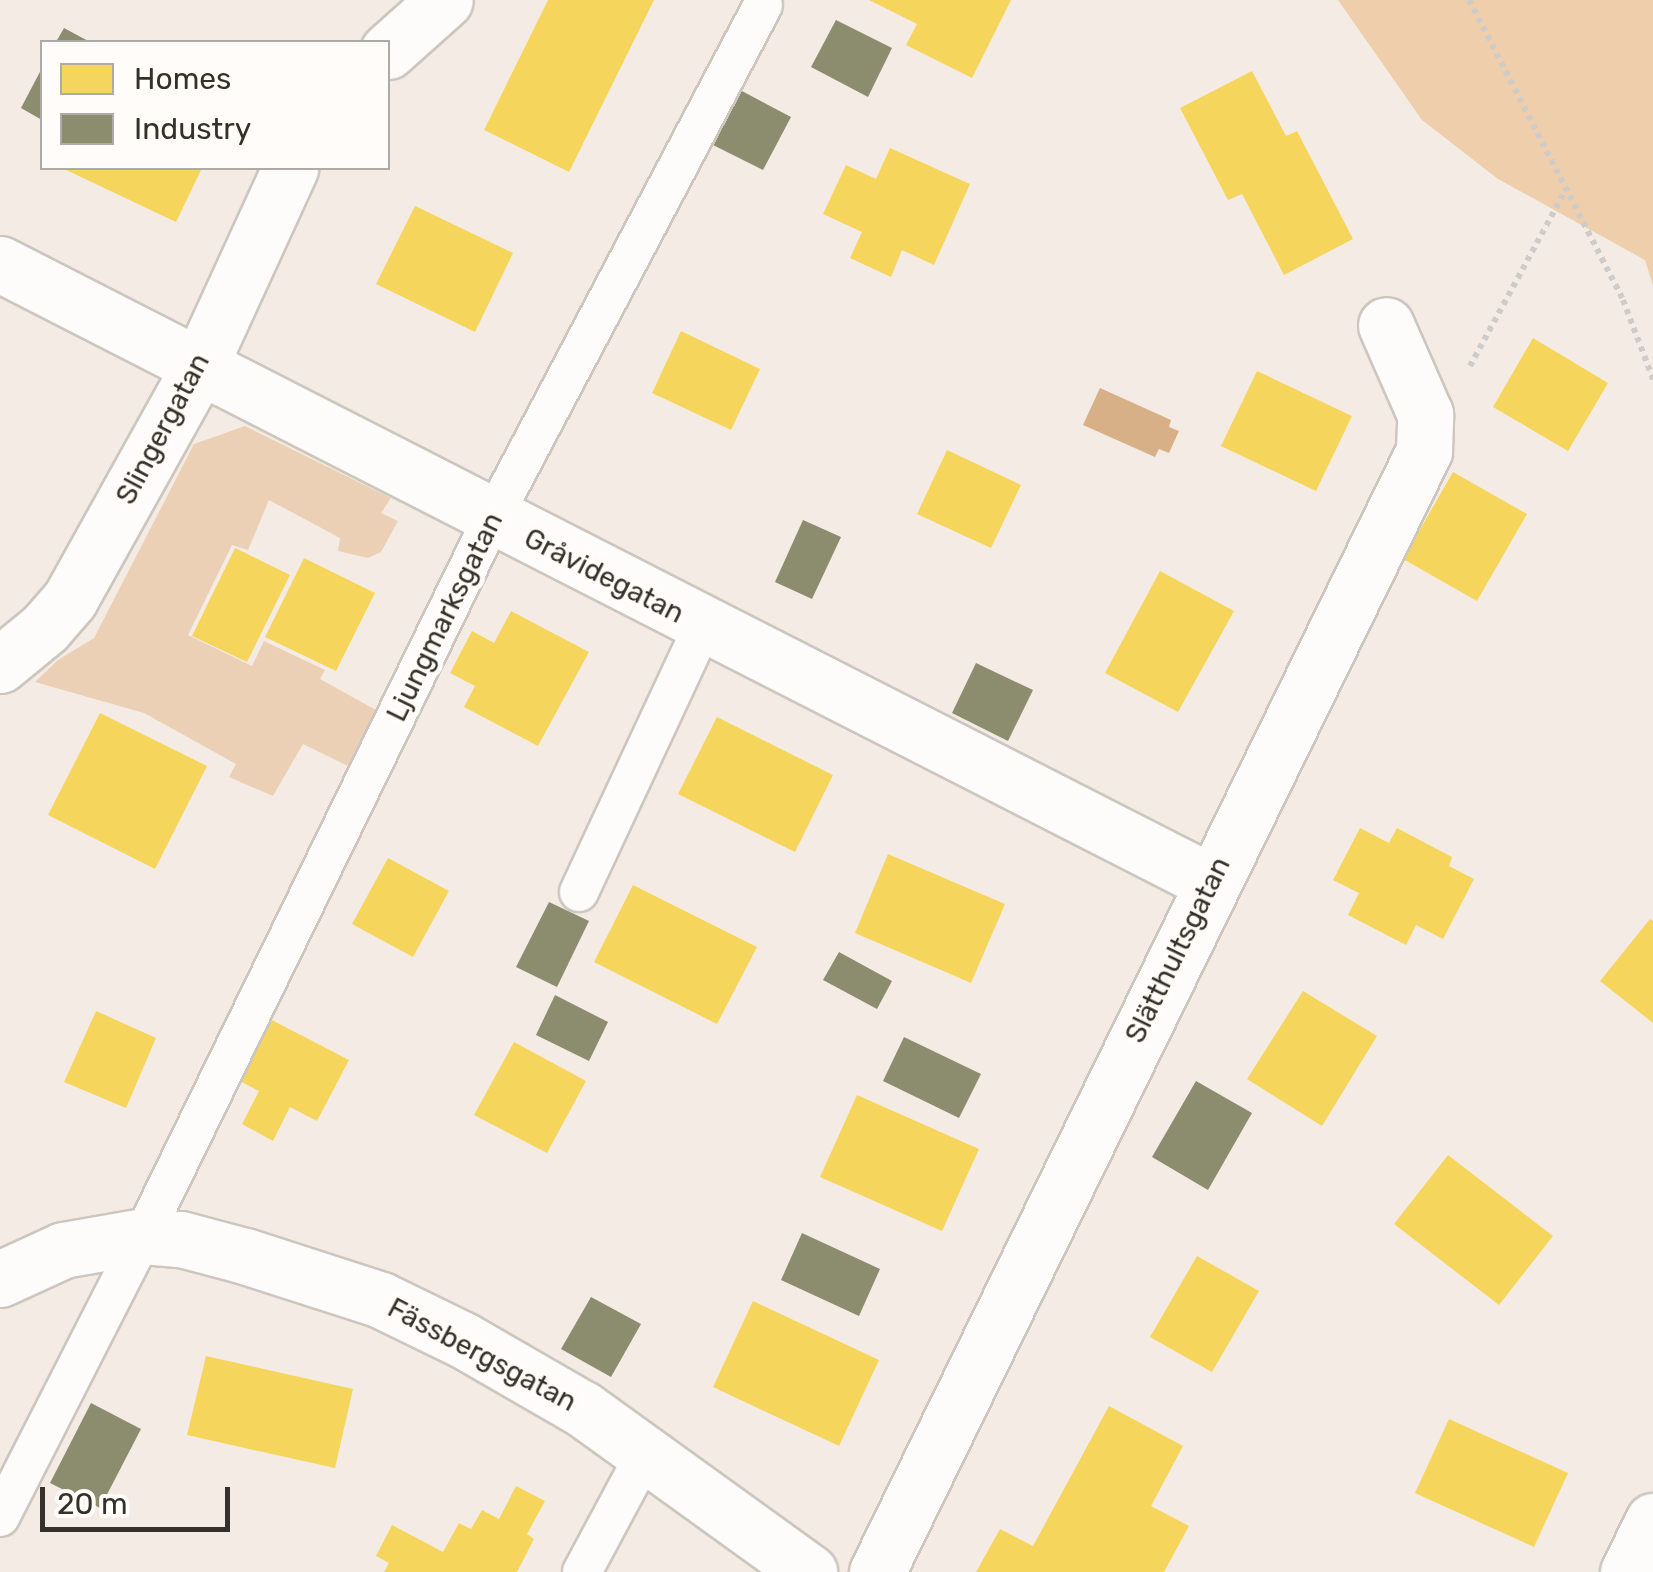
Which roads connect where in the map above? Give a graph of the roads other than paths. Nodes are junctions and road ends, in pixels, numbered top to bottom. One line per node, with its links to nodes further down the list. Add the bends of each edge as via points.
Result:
1 (445, 0): 3 (street)
2 (763, 5): 8 (lane, Ljungmarksgatan)
3 (390, 49)
4 (289, 170): 7 (street, Slingergatan)
5 (0, 264): 7 (street, Gråvidegatan)
6 (1386, 325): 11 (street, Slätthultsgatan, via 1425,414 1424,451)
7 (200, 365): 8 (street, Gråvidegatan); 10 (street, Slingergatan, via 70,599)
8 (492, 519): 9 (street, Gråvidegatan); 13 (lane, Ljungmarksgatan)
9 (703, 626): 11 (street, Gråvidegatan); 12 (lane)
10 (0, 665)
11 (1211, 882): 20 (street, Slätthultsgatan)
12 (579, 892)
13 (143, 1236): 14 (street, Fässbergsgatan, via 63,1250); 15 (street, Fässbergsgatan, via 245,1256 380,1300 465,1340); 16 (lane, Ljungmarksgatan)
14 (0, 1280)
15 (647, 1451): 18 (lane); 19 (street, Fässbergsgatan)
16 (0, 1517)
17 (1653, 1520): 21 (street)
18 (582, 1572)
19 (809, 1572)
20 (877, 1572)
21 (1628, 1572)

